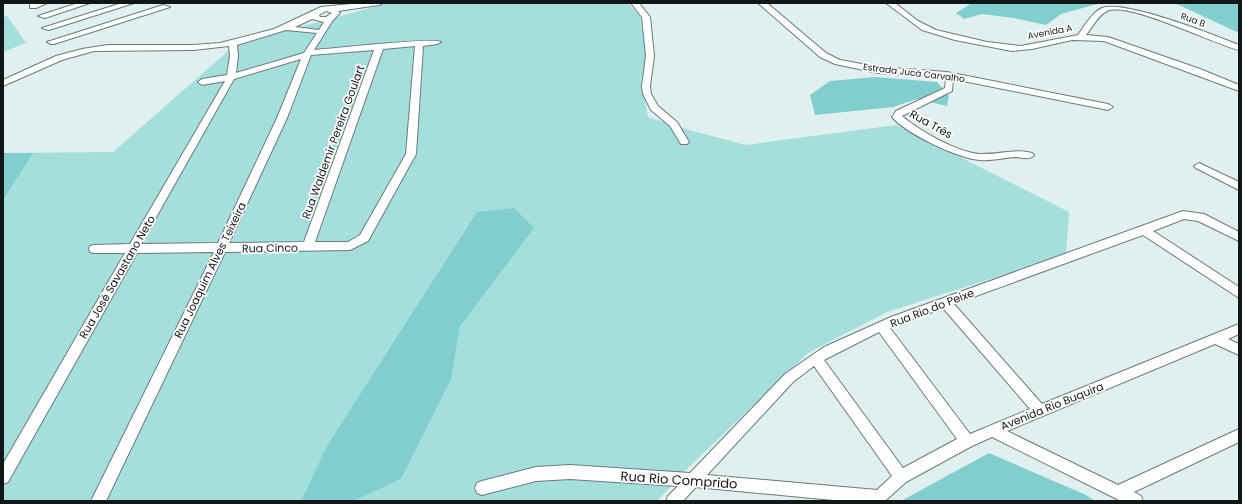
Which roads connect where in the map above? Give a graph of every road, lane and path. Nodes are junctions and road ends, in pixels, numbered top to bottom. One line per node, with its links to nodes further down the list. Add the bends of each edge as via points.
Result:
1 (43, 3): 11 (street)
2 (86, 3): 14 (street)
3 (130, 3): 15 (street)
4 (316, 3): 12 (street)
5 (379, 3): 10 (street)
6 (635, 3): 32 (street, via 646,17 650,56 647,94 654,108 674,124)
7 (762, 3): 26 (street, Estrada Jucá Carvalho, via 823,55 838,62 878,70)
8 (890, 3): 18 (street, Avenida A, via 926,28 1003,47 1020,48)
9 (164, 5): 13 (street); 19 (street)
10 (367, 5): 12 (street)
11 (33, 6)
12 (325, 14): 16 (street); 17 (street, Rua Joaquim Alves Teixeira)
13 (170, 15)
14 (42, 16)
15 (46, 28)
16 (280, 30): 17 (street); 21 (street)
17 (316, 34): 25 (street, Rua Joaquim Alves Teixeira)
18 (1081, 36): 24 (street, Rua B, via 1105,9 1117,6 1135,10); 30 (street, Avenida A, via 1106,40)
19 (51, 42)
20 (437, 42): 22 (street)
21 (232, 43): 27 (street, via 234,56); 29 (street, via 207,47 94,49 58,58)
22 (419, 43): 23 (street); 38 (street, Rua Cinco, via 411,154 364,238 350,246)
23 (380, 46): 25 (street); 38 (street, Rua Waldemir Pereira Goulart)
24 (1239, 48)
25 (308, 54): 27 (street); 40 (street, Rua Joaquim Alves Teixeira, via 282,118)
26 (947, 75): 31 (street, Estrada Jucá Carvalho); 33 (street, Rua Três, via 950,81 949,90 899,113 897,117 964,154 981,157 1016,153)
27 (231, 77): 28 (street); 41 (street, Rua José Savastano Neto)
28 (202, 82)
29 (3, 83)
30 (1239, 88)
31 (1108, 107)
32 (684, 142)
33 (1029, 155)
34 (1199, 166): 35 (street)
35 (1239, 186)
36 (1144, 230): 37 (street, Rua Rio do Peixe, via 1189,215 1208,220); 42 (street); 43 (street, Rua Rio do Peixe)
37 (1239, 237)
38 (308, 247): 40 (street, Rua Cinco)
39 (94, 249): 41 (street, Rua Cinco)
40 (221, 249): 41 (street, Rua Cinco); 59 (street, Rua Joaquim Alves Teixeira)
41 (132, 250): 53 (street, Rua José Savastano Neto)
42 (1239, 293)
43 (945, 302): 44 (street, Rua Rio do Peixe); 49 (street)
44 (882, 327): 48 (street, Rua Rio do Peixe); 52 (street)
45 (1239, 329): 46 (street, Avenida Rio Buquira)
46 (1215, 340): 47 (street); 49 (street, Avenida Rio Buquira)
47 (1239, 350)
48 (816, 359): 54 (street); 55 (street, Rua Rio do Peixe, via 800,368 776,390)
49 (1039, 410): 50 (street, Avenida Rio Buquira)
50 (992, 430): 52 (street, Avenida Rio Buquira); 57 (street)
51 (1239, 435): 57 (street)
52 (967, 441): 54 (street, Avenida Rio Buquira)
53 (3, 477)
54 (901, 477): 58 (street, Avenida Rio Buquira)
55 (692, 480): 56 (street, Rua Rio Comprido, via 548,472); 58 (street, Rua Rio Comprido); 60 (street, Rua Rio do Peixe)
56 (482, 488)
57 (1119, 492): 61 (street)
58 (876, 499)
59 (98, 501)
60 (673, 501)
61 (1136, 501)

